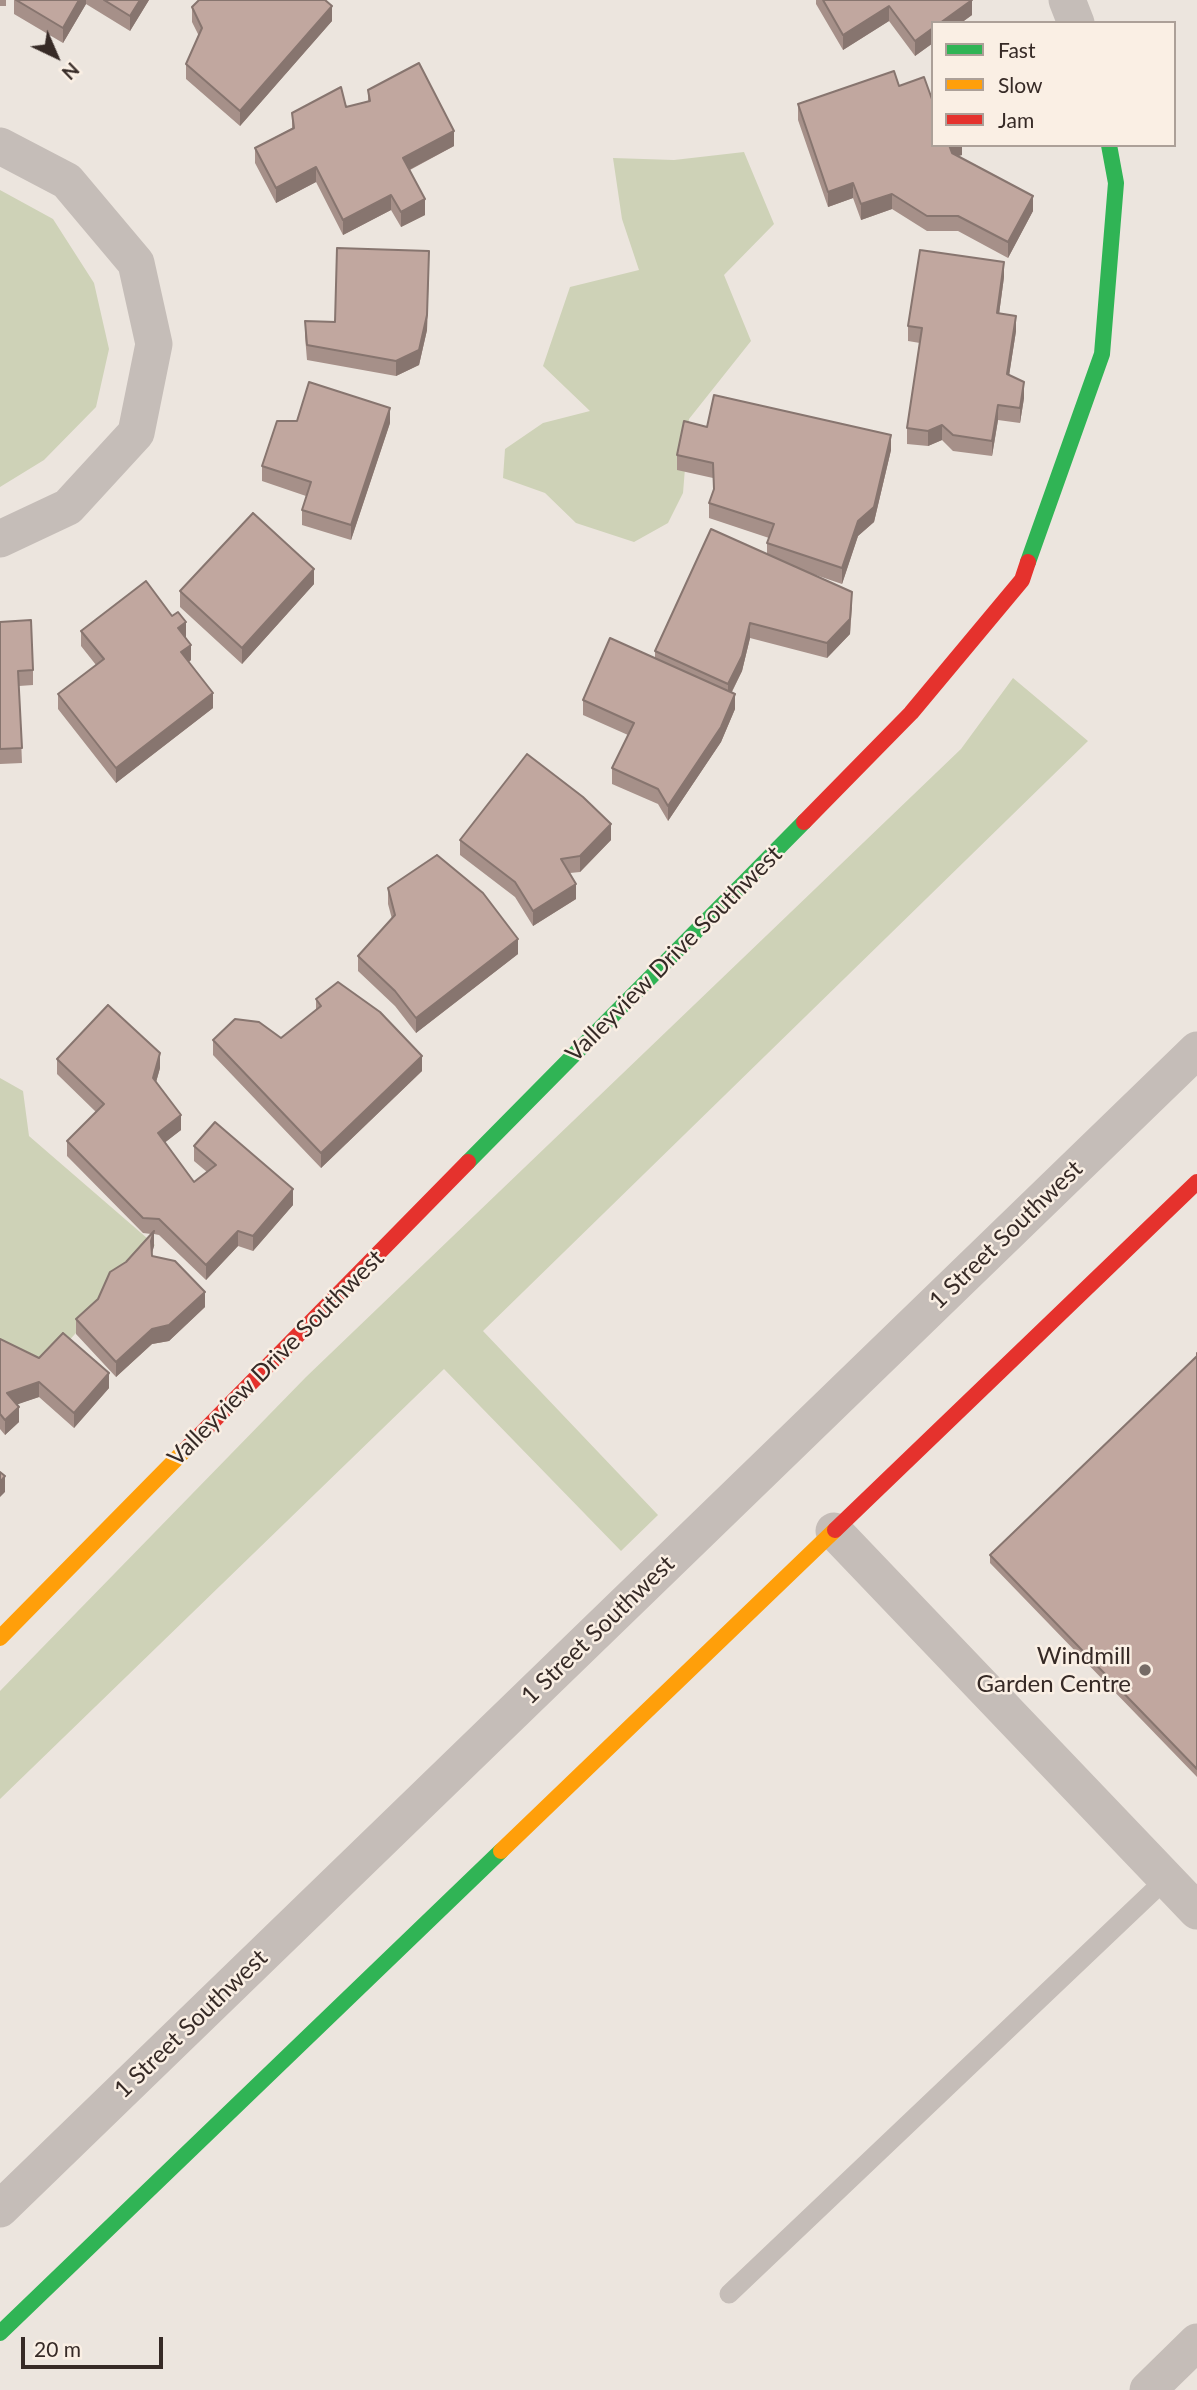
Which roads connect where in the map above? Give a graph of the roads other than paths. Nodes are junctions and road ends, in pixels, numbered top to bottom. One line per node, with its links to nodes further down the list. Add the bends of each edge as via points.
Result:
1 (1067, 0): 2 (street)
2 (1075, 21)
3 (0, 146): 5 (street, via 67,181 136,263 154,344 136,433 68,507)
4 (1109, 147): 9 (street, Valleyview Drive Southwest, via 1116,183 1102,354 1022,580 911,713)
5 (0, 540)
6 (1197, 1050): 12 (street, 1 Street Southwest)
7 (1197, 1182): 8 (street)
8 (834, 1531): 10 (street); 14 (street)
9 (0, 1638)
10 (1166, 1880): 11 (street); 13 (lane)
11 (1197, 1911)
12 (0, 2209)
13 (729, 2294)
14 (0, 2333)
15 (1197, 2342): 16 (street)
16 (1148, 2390)

